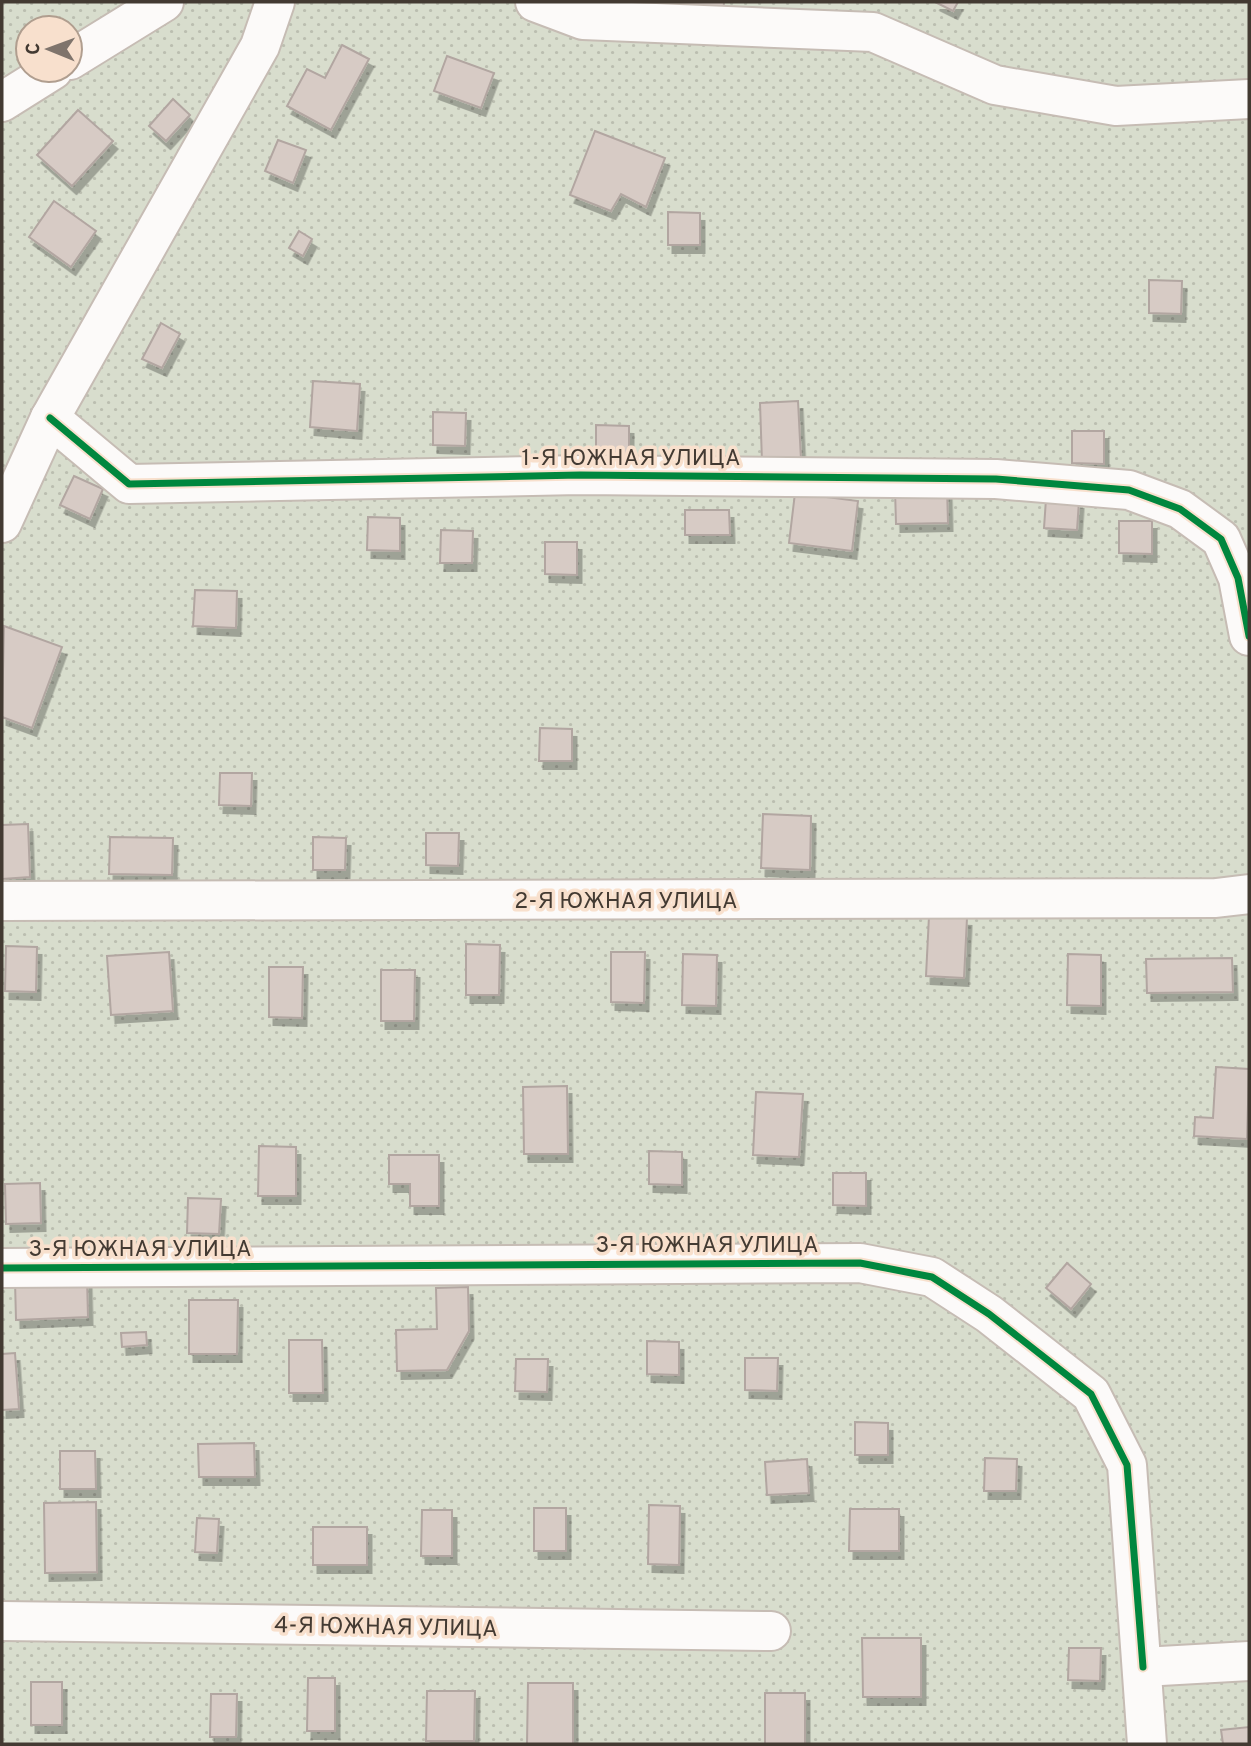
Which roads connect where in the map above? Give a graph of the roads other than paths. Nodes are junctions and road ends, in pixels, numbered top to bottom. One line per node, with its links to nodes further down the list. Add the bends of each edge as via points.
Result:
1 (164, 2): 5 (street)
2 (275, 2): 9 (street, via 260,46)
3 (535, 2): 4 (street, via 583,20)
4 (773, 14): 7 (street, via 873,32 995,85 1116,106)
5 (84, 51)
6 (31, 84): 8 (street)
7 (1249, 99)
8 (2, 102)
9 (51, 418): 10 (street); 11 (street, 1-Я ЮЖНАЯ УЛИЦА, via 129,484 580,475 996,479 1129,490 1180,509 1221,539 1238,578)
10 (2, 523)
11 (1249, 636)
12 (1249, 894): 13 (street, 2-Я ЮЖНАЯ УЛИЦА, via 1216,898)
13 (2, 901)
14 (2, 1268): 18 (street, 3-Я ЮЖНАЯ УЛИЦА, via 859,1263 932,1277 989,1314 1091,1394 1127,1465)
15 (2, 1621): 16 (street, 4-Я ЮЖНАЯ УЛИЦА)
16 (771, 1630)
17 (1249, 1661): 18 (street)
18 (1143, 1667): 19 (street, 3-Я ЮЖНАЯ УЛИЦА)
19 (1147, 1744)

